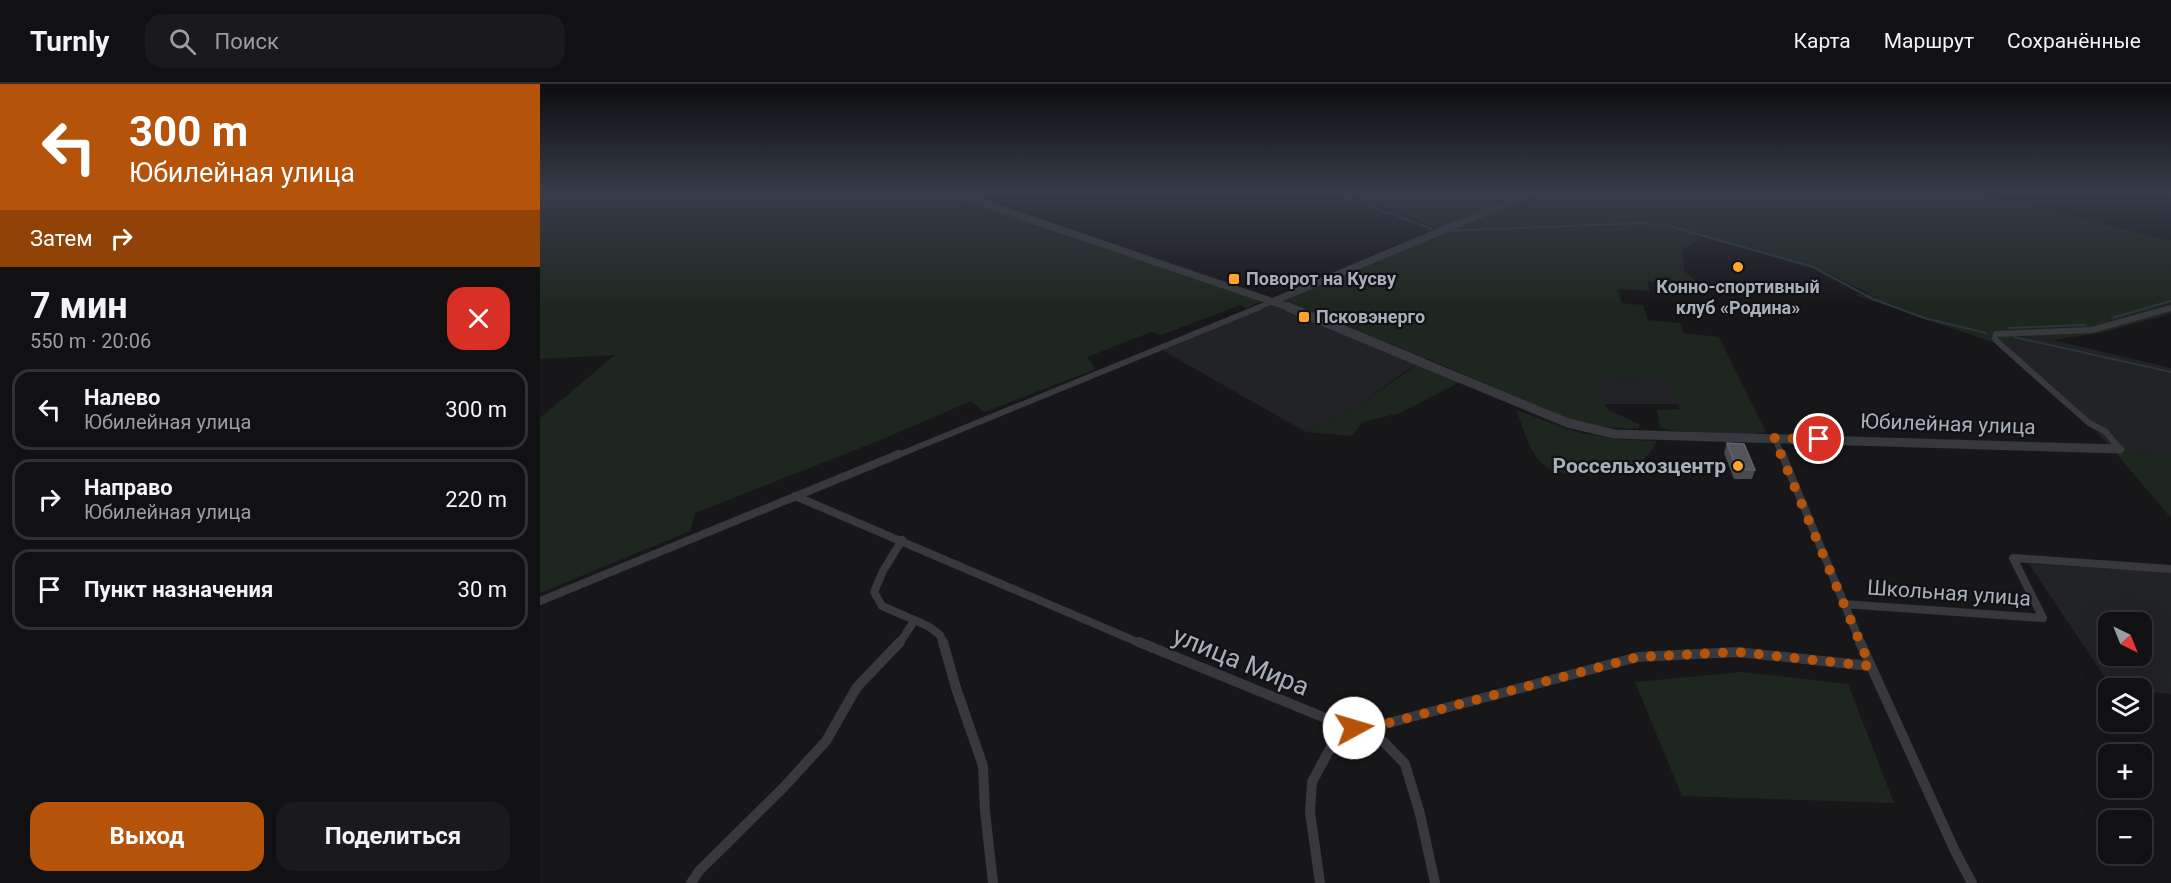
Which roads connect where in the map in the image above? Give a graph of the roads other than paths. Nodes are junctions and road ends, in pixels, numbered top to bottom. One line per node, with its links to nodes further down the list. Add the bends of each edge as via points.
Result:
1 (1061, 229): 3 (street, Юбилейная улица)
2 (1445, 229): 3 (street)
3 (1274, 301): 5 (street, Юбилейная улица, via 1568,423 1614,434); 7 (street)
4 (2171, 308): 6 (street, via 2092,330 1996,334 2001,345 2089,423 2105,430)
5 (1774, 438): 6 (street, Юбилейная улица); 11 (street)
6 (2120, 448)
7 (795, 496): 8 (street, улица Мира); 10 (street)
8 (902, 540): 12 (street, via 874,592 882,606); 14 (street, улица Мира, via 1190,664)
9 (2171, 569): 11 (street, Школьная улица, via 2013,558 2043,618)
10 (540, 601)
11 (1843, 604): 13 (street)
12 (914, 621): 15 (street, via 905,637 857,687 826,741); 16 (street, via 940,635 983,766)
13 (1870, 666): 14 (street, улица Мира, via 1737,652 1638,657 1381,725); 19 (street)
14 (1354, 728): 17 (street, via 1338,734 1312,782 1310,812); 18 (street, via 1384,742 1405,764)
15 (691, 883)
16 (993, 883)
17 (1320, 883)
18 (1435, 883)
19 (1972, 883)

